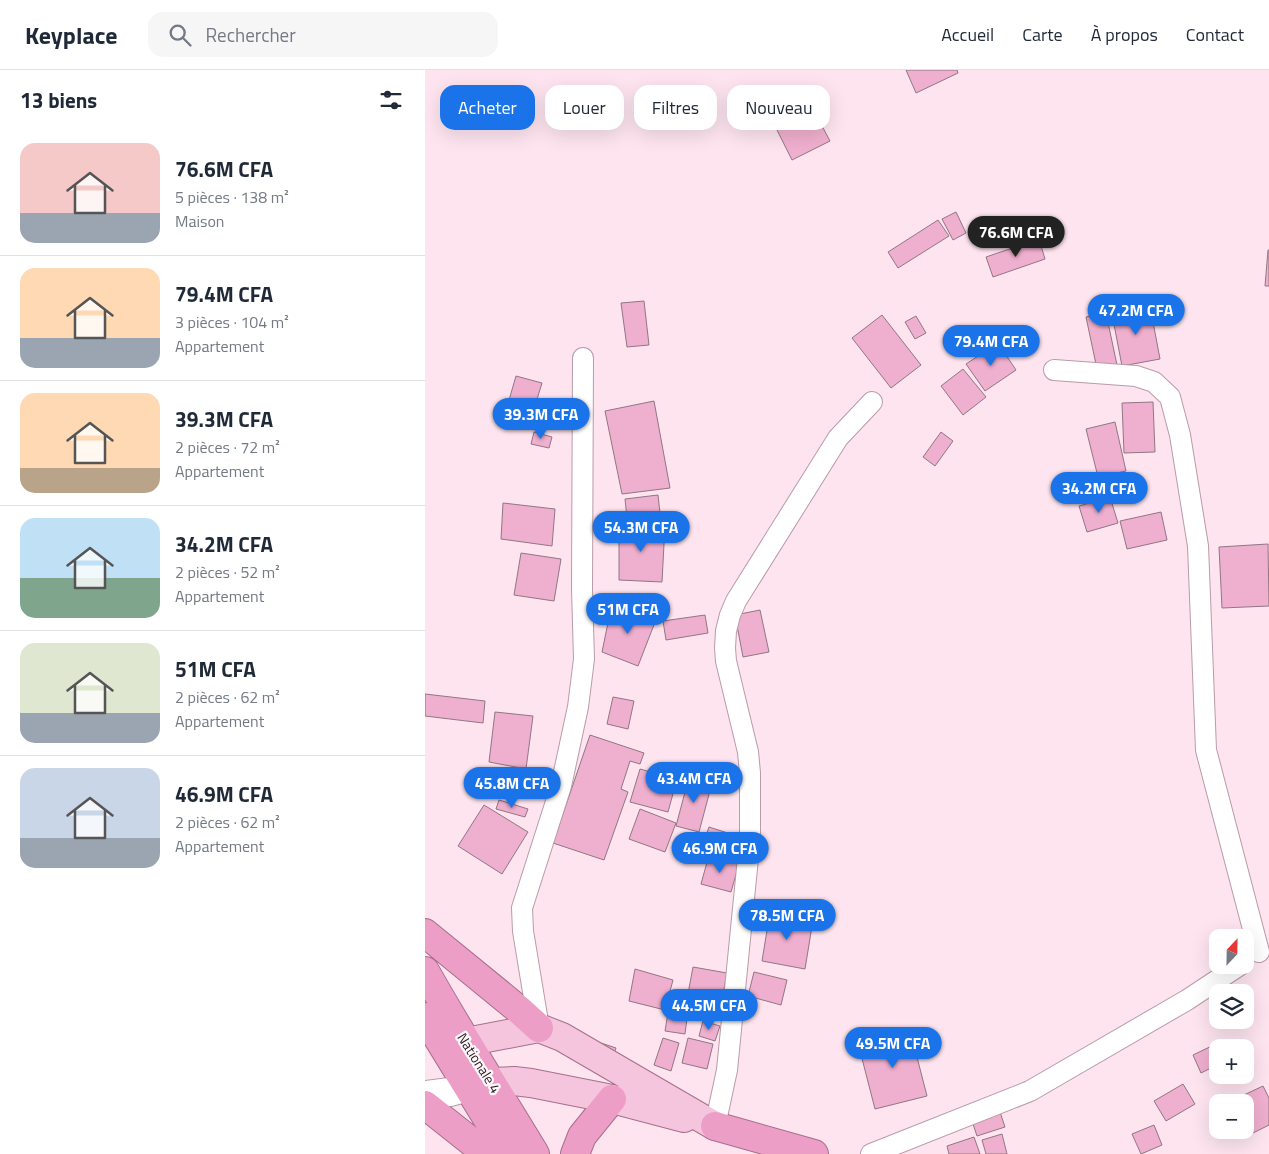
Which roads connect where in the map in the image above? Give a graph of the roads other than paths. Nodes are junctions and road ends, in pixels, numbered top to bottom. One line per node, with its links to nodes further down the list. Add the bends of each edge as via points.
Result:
1 (583, 358): 9 (street, via 583,659 578,707 561,786 522,908)
2 (1054, 370): 5 (street, via 1136,376 1154,382 1169,397 1180,435 1198,546 1206,750)
3 (872, 402): 15 (street, via 838,438 736,601 726,631 726,661 748,752 750,838 727,1070)
4 (425, 933): 9 (highway)
5 (1258, 955)
6 (425, 972): 10 (highway, Nationale 4)
7 (1226, 974): 21 (street, via 1030,1091)
8 (425, 1017): 10 (highway, Nationale 4)
9 (539, 1028): 10 (main road); 15 (main road, via 562,1037)
10 (444, 1042): 11 (highway, Nationale 4)
11 (480, 1085): 12 (main road); 13 (main road, via 514,1081); 17 (highway, Nationale 4); 18 (highway, Nationale 4)
12 (425, 1095)
13 (613, 1099): 15 (main road); 19 (highway, via 581,1136)
14 (425, 1105): 16 (highway)
15 (715, 1126): 20 (highway)
16 (487, 1154)
17 (509, 1154)
18 (535, 1154)
19 (575, 1154)
20 (814, 1154)
21 (871, 1154)

